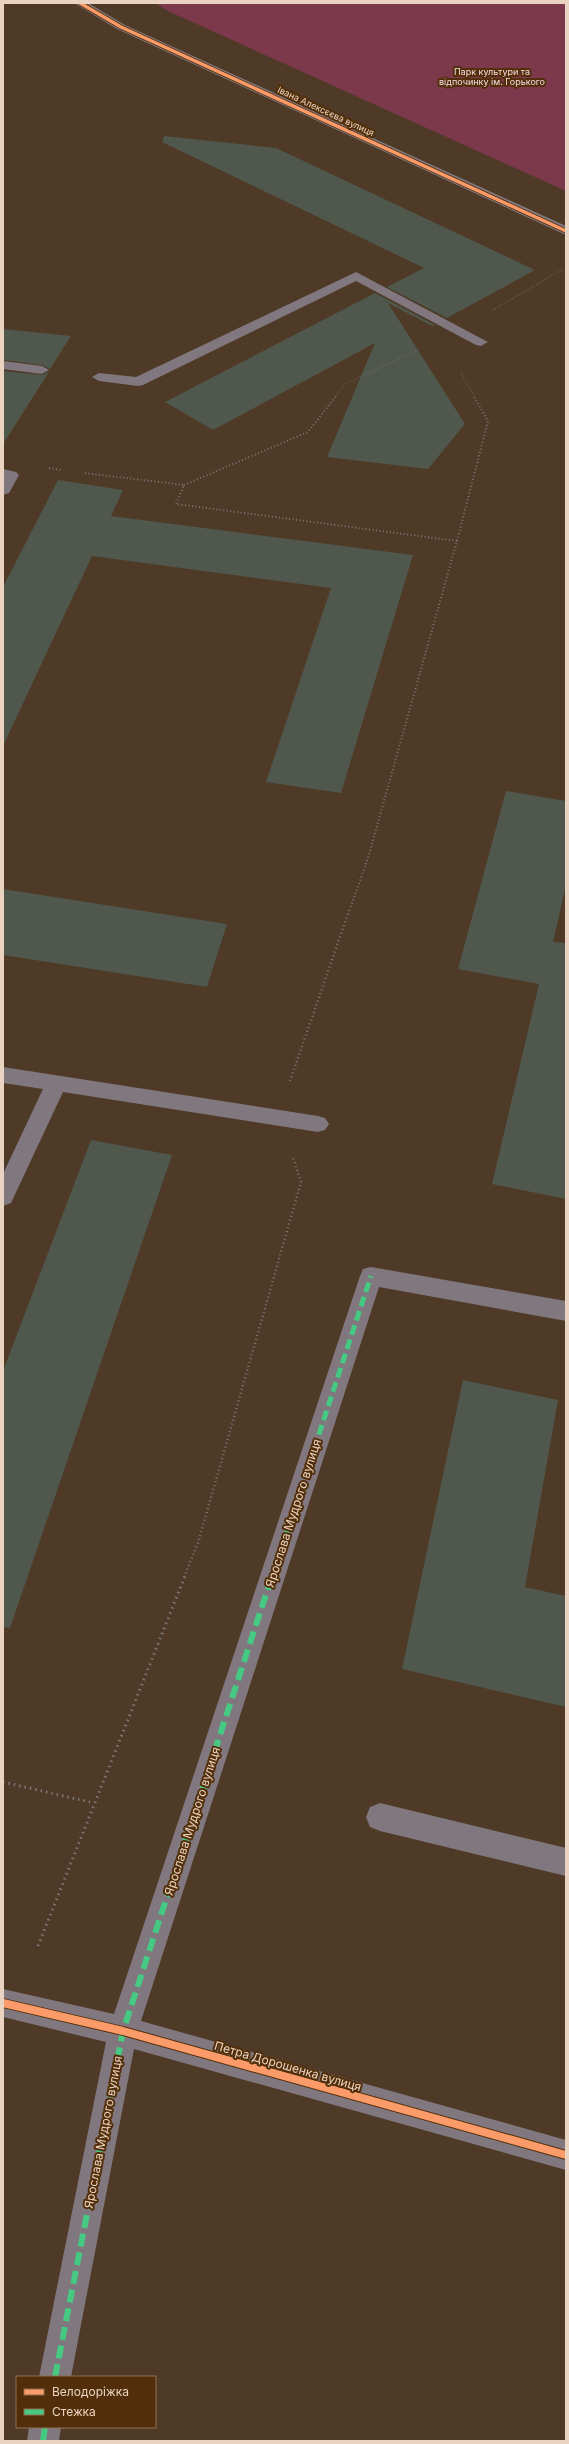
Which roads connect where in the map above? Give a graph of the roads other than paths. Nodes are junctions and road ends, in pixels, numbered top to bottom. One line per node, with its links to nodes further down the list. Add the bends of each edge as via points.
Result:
1 (80, 3): 2 (street, Івана Алексєєва вулиця, via 121,27)
2 (566, 231)
3 (482, 342): 6 (street, via 356,276 138,382)
4 (3, 365): 5 (street)
5 (42, 370)
6 (99, 377)
7 (3, 474): 8 (street, via 11,475)
8 (3, 490)
9 (3, 1075): 10 (street)
10 (56, 1084): 11 (street); 12 (street)
11 (318, 1124)
12 (3, 1197)
13 (566, 1310): 17 (street, Ярослава Мудрого вулиця, via 371,1276)
14 (380, 1817): 15 (street)
15 (566, 1862)
16 (3, 2003): 17 (street, Петра Дорошенка вулиця)
17 (123, 2031): 18 (street, Петра Дорошенка вулиця); 19 (street, Ярослава Мудрого вулиця)
18 (566, 2155)
19 (55, 2376)
20 (45, 2428): 21 (street)
21 (43, 2441)

